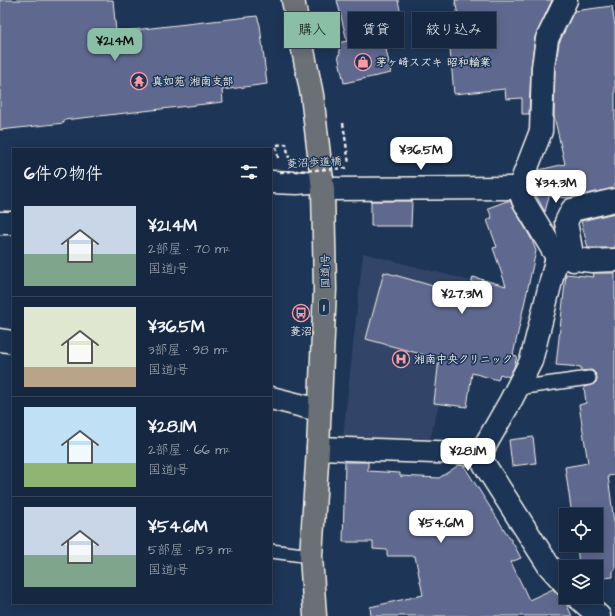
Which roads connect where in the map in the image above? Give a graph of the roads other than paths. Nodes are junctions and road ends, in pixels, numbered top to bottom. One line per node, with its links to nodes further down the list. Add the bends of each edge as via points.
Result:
1 (293, 0): 4 (highway, 国道1号 / 1, via 312,96)
2 (571, 1): 5 (street, via 547,39 543,67 541,131)
3 (276, 177): 4 (street, via 297,183)
4 (323, 185): 5 (street); 16 (highway, 国道1号 / 1, via 325,288)
5 (519, 188): 9 (street, via 523,200)
6 (615, 200): 9 (street, via 572,210 566,222)
7 (0, 223): 8 (street)
8 (12, 223)
9 (565, 258): 10 (street); 14 (street, via 531,361)
10 (615, 260)
11 (0, 340): 12 (street)
12 (12, 342)
13 (589, 378): 14 (lane)
14 (517, 388): 18 (street)
15 (272, 398): 16 (street)
16 (319, 410): 17 (highway, 国道1号 / 1)
17 (318, 448): 18 (street, via 463,453); 20 (highway, 国道1号 / 1)
18 (478, 456): 21 (street, via 549,566)
19 (272, 551): 20 (lane)
20 (311, 556): 23 (highway, 国道1号 / 1)
21 (559, 577)
22 (585, 604): 24 (street)
23 (316, 616)
24 (599, 616)

